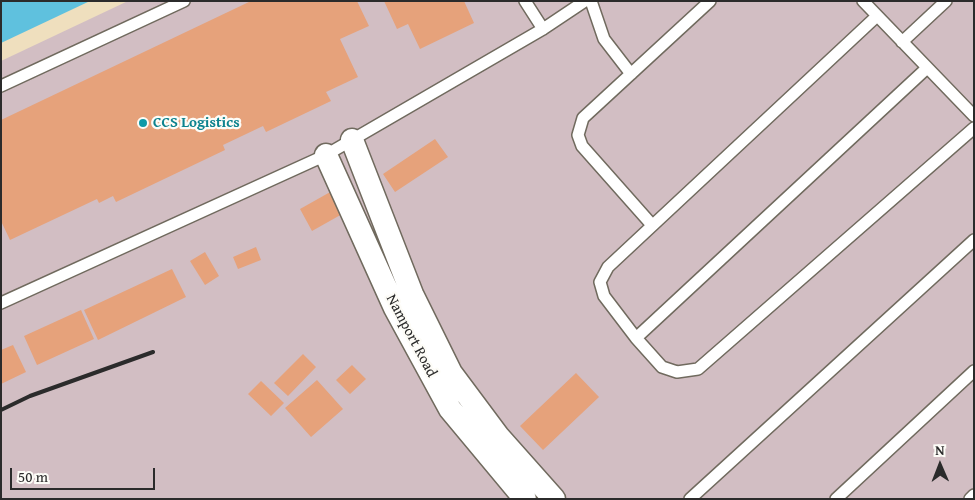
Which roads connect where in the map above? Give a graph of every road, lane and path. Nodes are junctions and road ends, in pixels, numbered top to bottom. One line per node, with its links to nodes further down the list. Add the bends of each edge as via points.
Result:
1 (184, 1): 13 (lane)
2 (525, 1): 9 (lane)
3 (586, 1): 9 (lane)
4 (591, 1): 12 (lane, via 604,39)
5 (710, 1): 12 (lane)
6 (862, 1): 8 (lane)
7 (946, 1): 10 (lane)
8 (876, 16): 10 (lane); 18 (lane)
9 (543, 29): 16 (lane)
10 (902, 42): 11 (lane)
11 (927, 68): 14 (lane); 21 (lane)
12 (631, 74): 18 (lane, via 583,118 578,135 582,146)
13 (1, 86)
14 (974, 116)
15 (974, 128): 21 (lane, via 698,369 677,372 662,367)
16 (352, 140): 17 (lane); 25 (street, via 412,294 451,373 498,436)
17 (326, 155): 20 (lane); 24 (street, Namport Road, via 395,308 450,409)
18 (652, 225): 21 (lane, via 608,267 600,282 604,296)
19 (974, 240): 26 (lane)
20 (1, 303)
21 (636, 338)
22 (974, 371): 27 (lane)
23 (974, 495): 28 (lane)
24 (525, 499)
25 (554, 499)
26 (690, 499)
27 (836, 499)
28 (970, 499)

